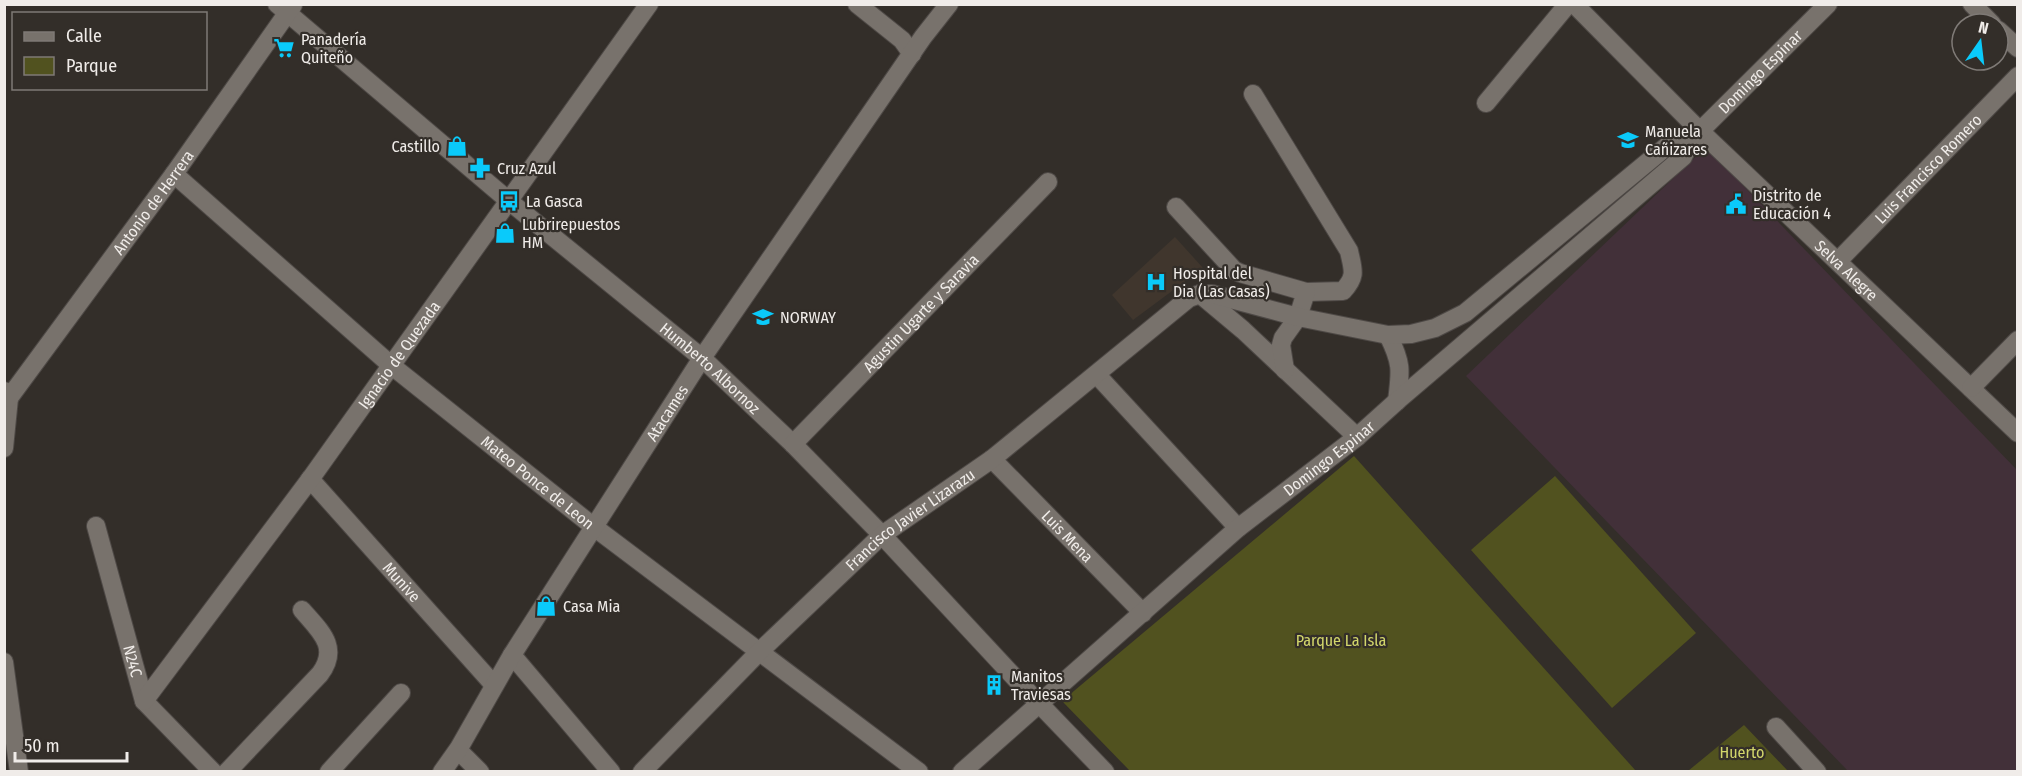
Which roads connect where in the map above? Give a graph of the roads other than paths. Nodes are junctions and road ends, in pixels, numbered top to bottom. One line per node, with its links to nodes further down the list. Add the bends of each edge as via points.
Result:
1 (649, 4): 14 (street, Ignacio de Quezada)
2 (856, 4): 7 (street, via 902,40)
3 (950, 4): 7 (street, Atacames)
4 (1828, 4): 11 (street, Domingo Espinar)
5 (1573, 5): 10 (street); 11 (street, Selva Alegre)
6 (286, 7): 12 (street, Antonio de Herrera); 14 (street, Humberto Albornoz)
7 (912, 54): 22 (street, Atacames)
8 (2018, 76): 16 (street, Luis Francisco Romero)
9 (1253, 94): 17 (street, via 1349,251 1354,273 1344,291)
10 (1486, 103)
11 (1696, 136): 16 (street, Selva Alegre); 20 (street, Domingo Espinar, via 1672,141 1465,313 1435,328); 28 (street, Domingo Espinar, via 1683,157)
12 (174, 174): 23 (street, Mateo Ponce de Leon); 27 (street, Antonio de Herrera)
13 (1048, 182): 31 (street, Agustin Ugarte y Saravia)
14 (509, 201): 22 (street, Humberto Albornoz); 23 (street, Ignacio de Quezada)
15 (1176, 207): 17 (street, via 1234,270)
16 (1838, 261): 26 (street, Selva Alegre)
17 (1306, 292): 19 (street)
18 (1200, 294): 19 (street, Domingo Espinar); 24 (street); 25 (street, Francisco Javier Lizarazu, via 1189,298)
19 (1298, 317): 20 (street, Domingo Espinar); 24 (street, via 1281,345)
20 (1388, 335): 28 (street, via 1400,361)
21 (2018, 340): 26 (street)
22 (702, 358): 31 (street, Humberto Albornoz); 36 (street, Atacames)
23 (392, 366): 34 (street, Ignacio de Quezada); 36 (street, Mateo Ponce de Leon)
24 (1285, 370): 30 (street)
25 (1097, 375): 33 (street, Francisco Javier Lizarazu); 37 (street)
26 (1971, 388): 29 (street, Selva Alegre)
27 (7, 394): 32 (street)
28 (1397, 401): 30 (street, Domingo Espinar)
29 (2018, 433)
30 (1357, 437): 37 (street, Domingo Espinar)
31 (794, 444): 38 (street, Humberto Albornoz)
32 (4, 448)
33 (992, 459): 38 (street, Francisco Javier Lizarazu); 40 (street, Luis Mena)
34 (310, 479): 44 (street, Munive); 46 (street, Ignacio de Quezada)
35 (96, 526): 46 (street, N24C)
36 (594, 527): 41 (street, Mateo Ponce de Leon); 42 (street, Atacames)
37 (1238, 528): 40 (street, Domingo Espinar)
38 (882, 535): 41 (street, Francisco Javier Lizarazu); 47 (street, Humberto Albornoz)
39 (302, 610): 53 (street, via 325,637 326,666)
40 (1143, 614): 47 (street, Domingo Espinar)
41 (759, 652): 58 (street, Francisco Javier Lizarazu); 59 (street, Mateo Ponce de Leon)
42 (512, 655): 44 (street, Atacames); 57 (street)
43 (4, 662): 50 (street)
44 (494, 685): 49 (street, Atacames)
45 (400, 693): 54 (street)
46 (144, 701): 52 (street, N24C)
47 (1038, 703): 60 (street, Domingo Espinar); 61 (street, Humberto Albornoz)
48 (1776, 728): 62 (street)
49 (458, 750): 55 (street, Atacames); 56 (street)
50 (10, 755): 51 (street)
51 (19, 771)
52 (213, 771)
53 (227, 771)
54 (329, 771)
55 (442, 771)
56 (480, 771)
57 (611, 771)
58 (642, 771)
59 (919, 771)
60 (962, 771)
61 (1105, 771)
62 (1817, 771)

